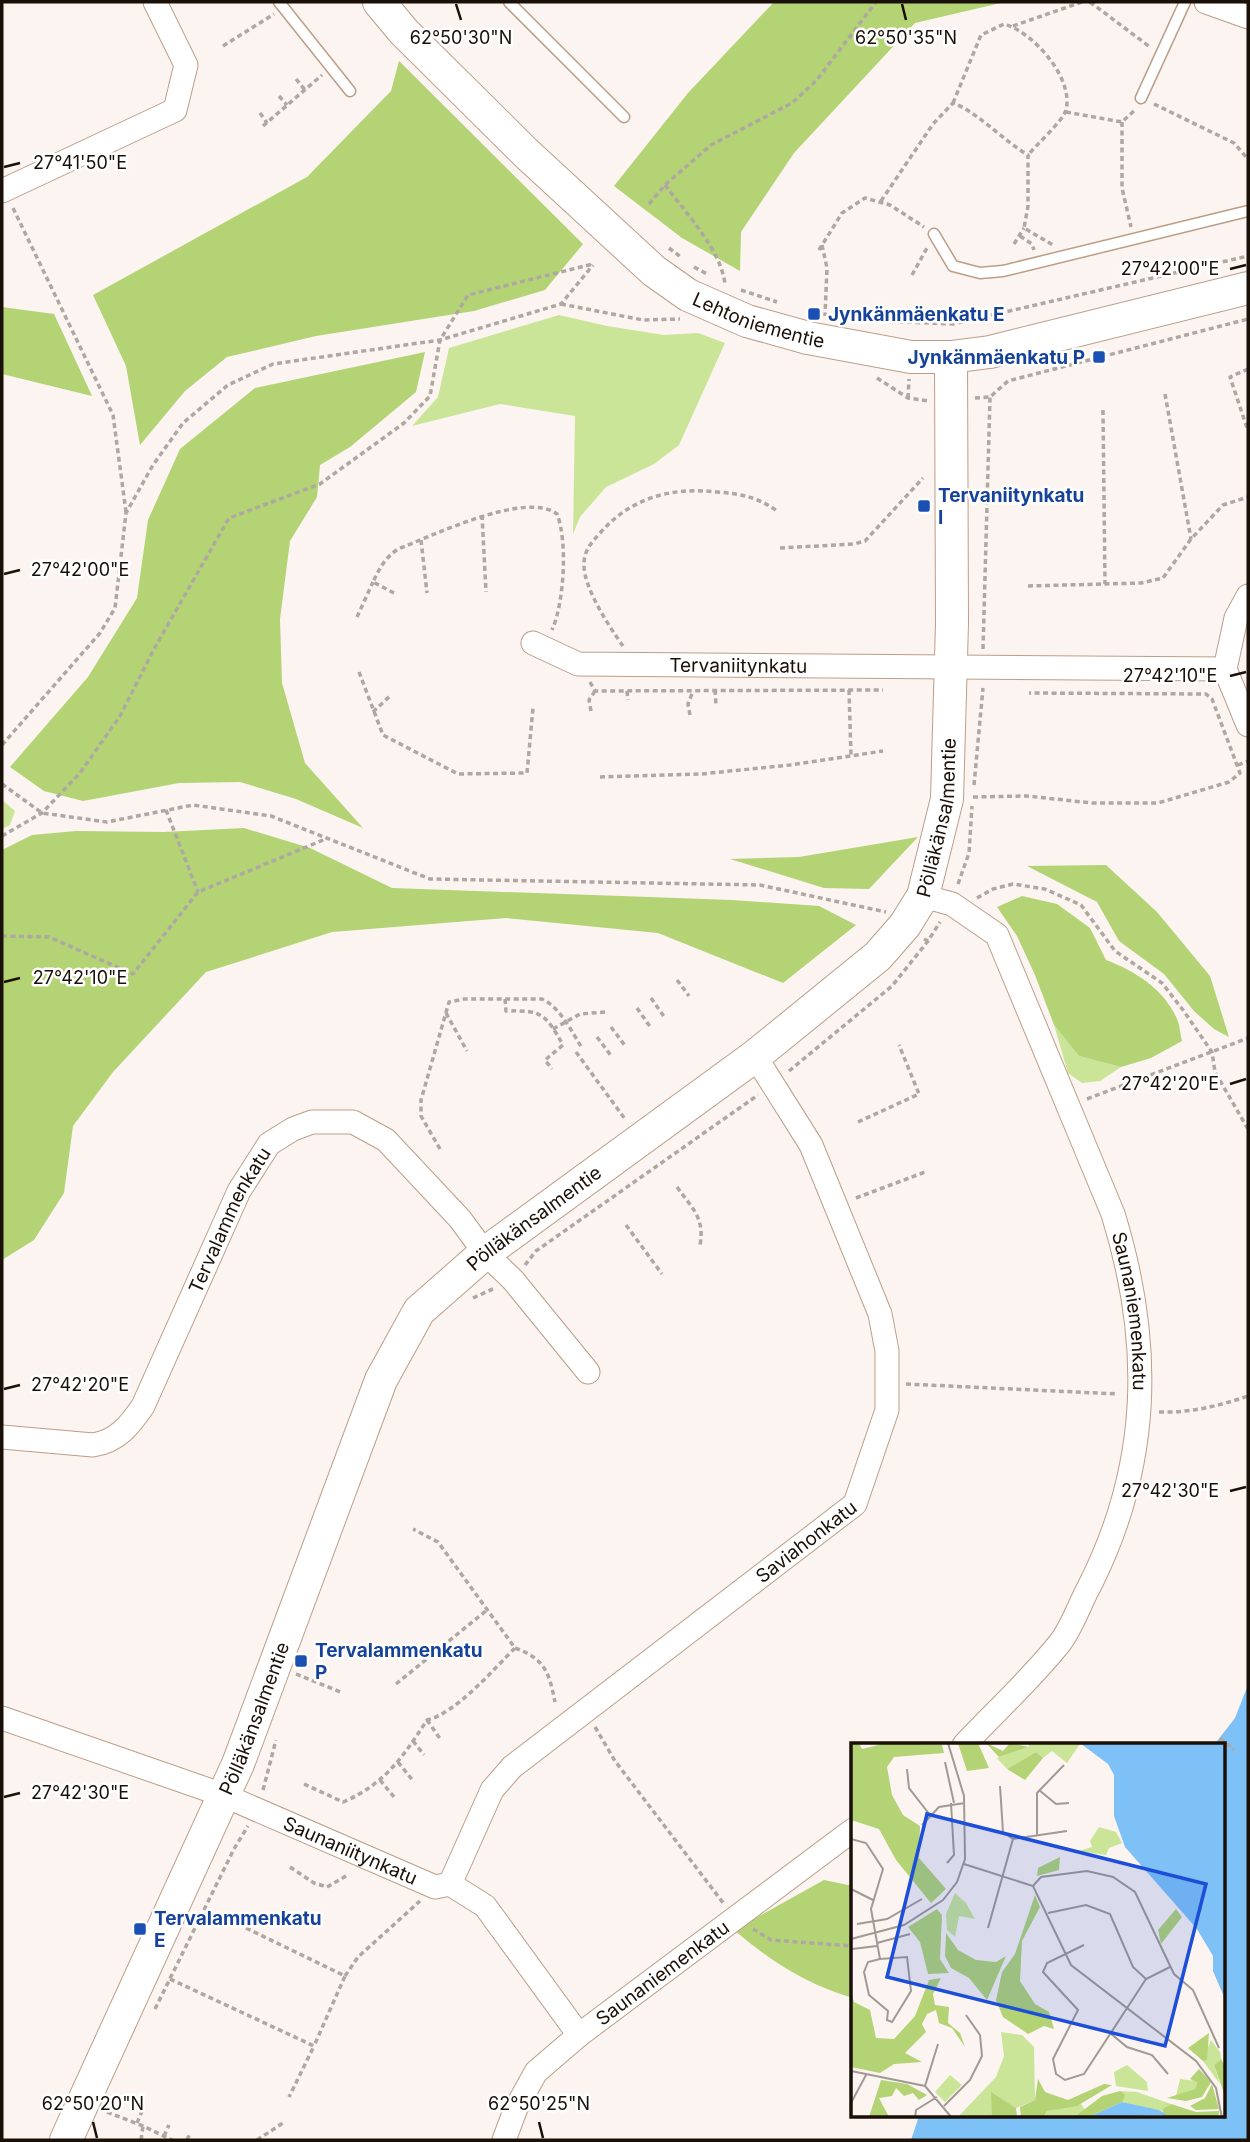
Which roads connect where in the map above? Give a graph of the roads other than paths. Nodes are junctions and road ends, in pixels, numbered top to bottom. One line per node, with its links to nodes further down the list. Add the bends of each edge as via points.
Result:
1 (155, 2): 11 (street, via 186,65 175,110)
2 (379, 2): 15 (street, Lehtoniementie, via 526,153 654,271 688,295 747,321 808,338 911,357)
3 (509, 2): 10 (lane)
4 (1185, 2): 9 (lane)
5 (1206, 2): 7 (street)
6 (282, 5): 8 (lane)
7 (1248, 17)
8 (350, 90)
9 (1141, 98)
10 (624, 117)
11 (3, 191)
12 (1248, 211): 13 (lane, via 980,273 953,266)
13 (934, 234)
14 (1248, 288): 15 (street, Lehtoniementie, via 990,352)
15 (951, 356): 18 (street, Pölläkänsalmentie)
16 (1248, 596): 19 (street, via 1236,618)
17 (539, 645): 18 (street, Tervaniitynkatu, via 578,664)
18 (950, 668): 19 (street, Tervaniitynkatu); 21 (street, Pölläkänsalmentie, via 947,799)
19 (1225, 669): 20 (street)
20 (1248, 725)
21 (923, 896): 22 (street, Pölläkänsalmentie, via 916,933 878,956); 27 (street, Saunaniemenkatu, via 952,904 997,935 1113,1214 1138,1325 1141,1403 1133,1460 1096,1573 1060,1642)
22 (755, 1056): 23 (street, Pölläkänsalmentie); 30 (street, Saviahonkatu, via 811,1145 880,1314 887,1351 887,1410 855,1504 512,1767 492,1790)
23 (485, 1253): 24 (street, Tervalammenkatu, via 513,1280); 25 (street, Tervalammenkatu, via 460,1219 386,1140 353,1122 312,1122 293,1129 269,1144 239,1192 143,1406 119,1436 93,1445); 28 (street, Pölläkänsalmentie, via 419,1311 381,1380)
24 (588, 1373)
25 (2, 1437)
26 (2, 1718): 28 (street)
27 (966, 1743)
28 (223, 1795): 30 (street, Saunaniitynkatu); 32 (street, Pölläkänsalmentie)
29 (851, 1831): 31 (street, Saunaniemenkatu)
30 (442, 1886): 31 (street, Saunaniitynkatu, via 485,1906)
31 (579, 2035): 33 (street, Saunaniemenkatu, via 536,2072)
32 (66, 2140)
33 (504, 2140)

